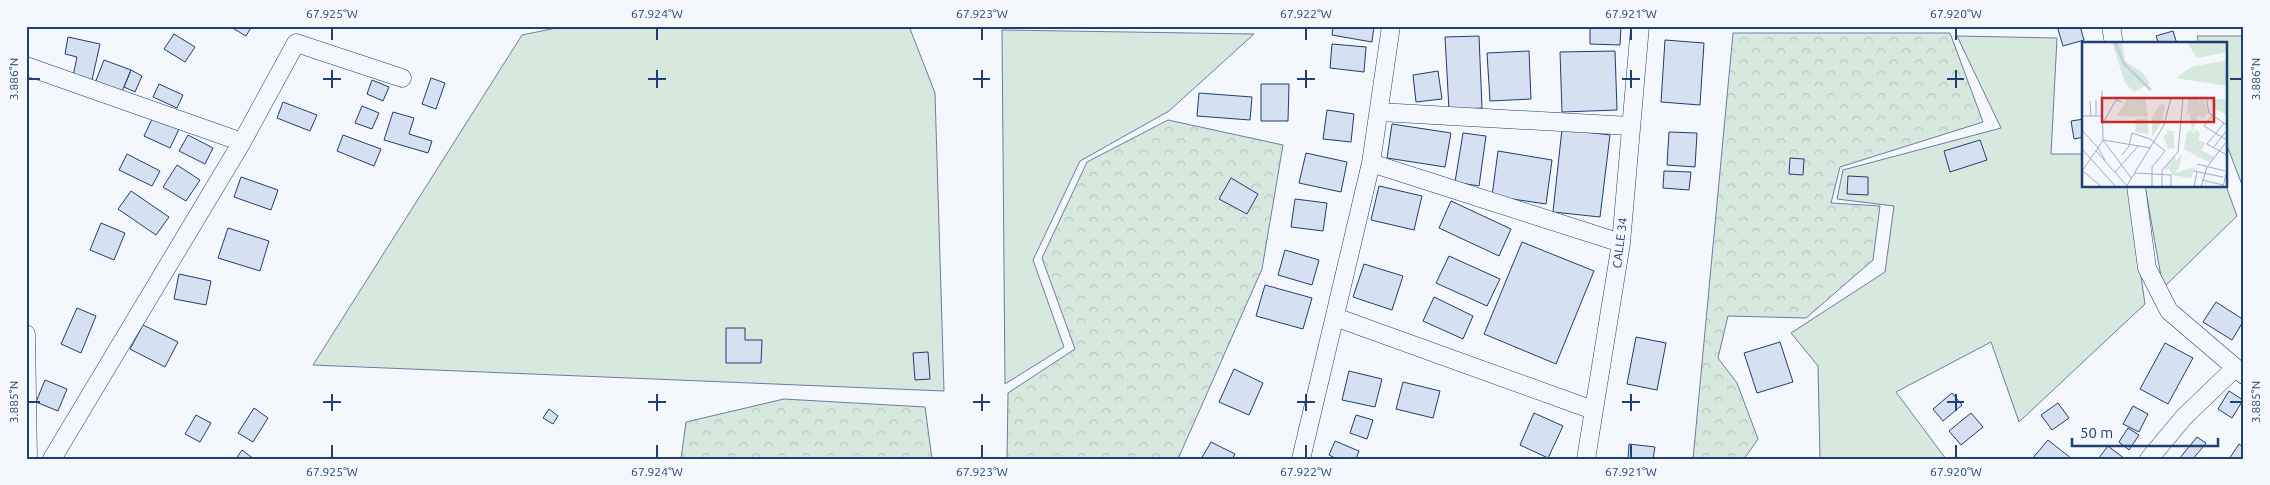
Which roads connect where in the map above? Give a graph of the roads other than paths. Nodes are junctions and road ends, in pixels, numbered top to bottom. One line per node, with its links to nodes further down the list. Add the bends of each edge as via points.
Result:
1 (1391, 26): 7 (street)
2 (1640, 26): 8 (street, CALLE 34)
3 (2111, 26): 4 (street)
4 (2114, 42)
5 (26, 66): 9 (street)
6 (402, 78): 9 (street, via 296,43)
7 (1379, 112): 8 (street); 10 (street)
8 (1631, 126): 12 (street, CALLE 34)
9 (242, 142): 19 (street)
10 (1371, 164): 12 (street); 13 (street)
11 (2136, 188): 15 (street, via 2148,268 2168,312)
12 (1622, 243): 17 (street, CALLE 34)
13 (1335, 317): 17 (street); 20 (street)
14 (26, 334): 16 (street)
15 (2239, 372): 22 (street, via 2184,417)
16 (27, 378): 18 (street)
17 (1592, 410): 21 (street, CALLE 34)
18 (28, 459)
19 (52, 459)
20 (1301, 459)
21 (1586, 459)
22 (2149, 459)

